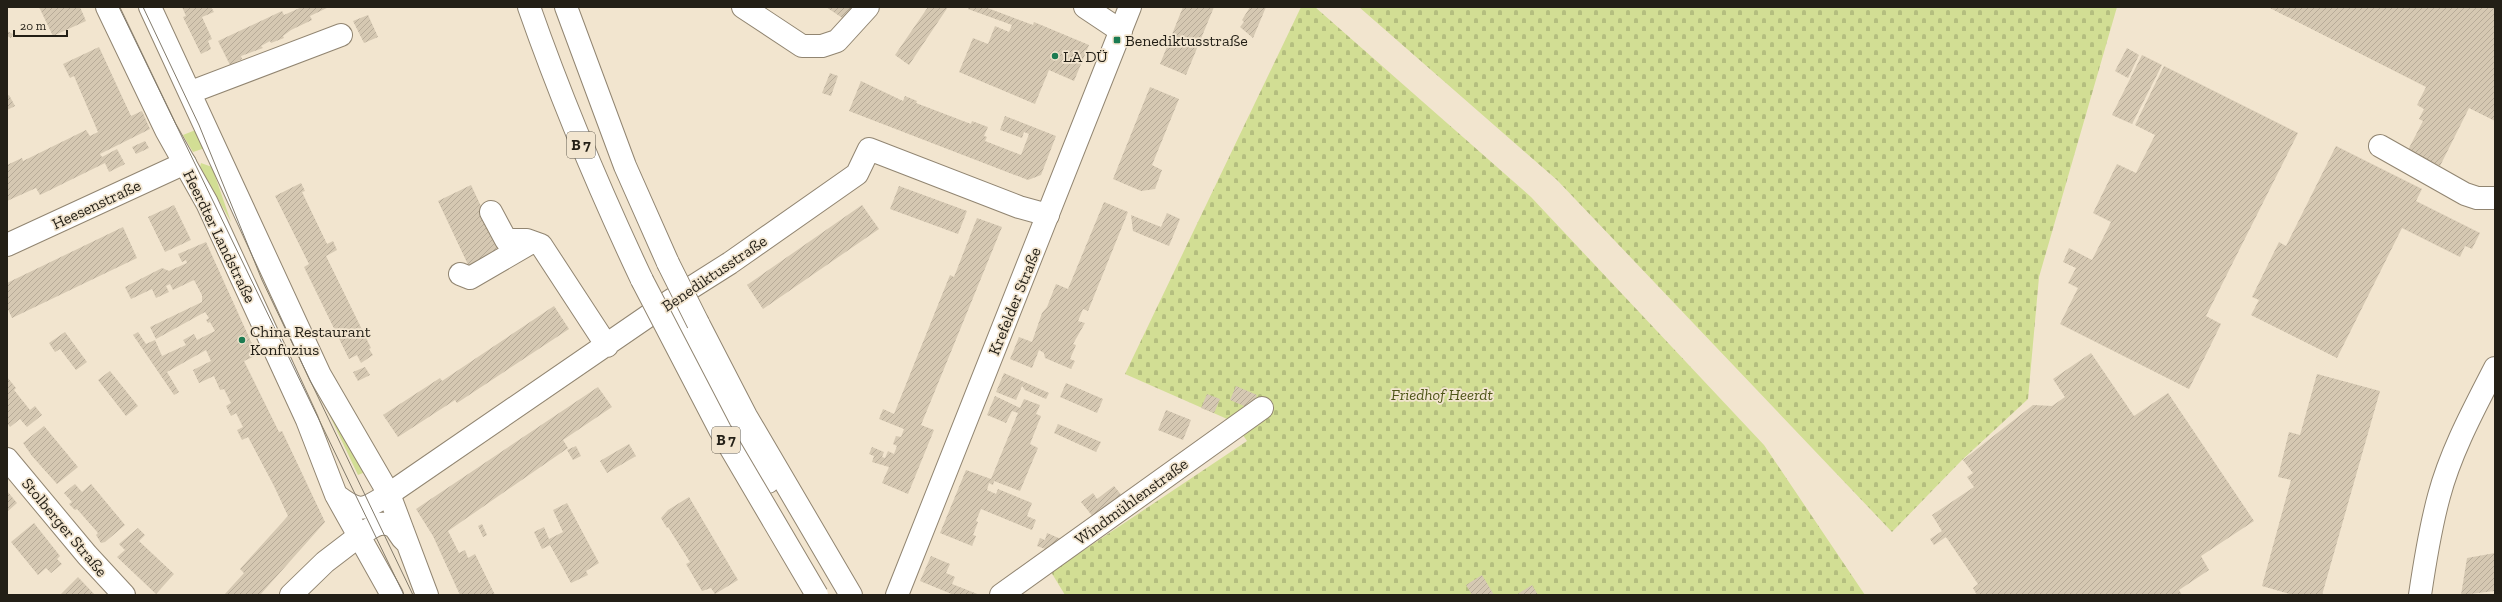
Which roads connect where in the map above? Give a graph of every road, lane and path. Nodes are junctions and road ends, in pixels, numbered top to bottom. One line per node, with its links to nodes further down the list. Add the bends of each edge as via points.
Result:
1 (107, 7): 14 (main road, Heerdter Landstraße, via 166,130)
2 (150, 7): 11 (main road, Heerdter Landstraße)
3 (529, 7): 36 (main road, B 7, bridge, via 595,181 642,280 720,430)
4 (566, 7): 37 (main road, B 7, bridge, via 625,166 668,263 746,416)
5 (743, 7): 6 (main road, via 802,46 822,46 837,41)
6 (868, 7)
7 (1085, 7): 9 (main road)
8 (1130, 7): 9 (main road, Krefelder Straße)
9 (1121, 31): 17 (main road, Krefelder Straße)
10 (341, 35): 11 (main road)
11 (191, 92): 13 (main road, Heerdter Landstraße)
12 (2380, 146): 15 (main road, via 2465,194 2477,198)
13 (217, 151): 14 (main road, Heesenstraße); 29 (main road, Heerdter Landstraße, via 320,375)
14 (185, 163): 19 (main road, Heesenstraße); 28 (main road, Heerdter Landstraße, via 207,203 282,364)
15 (2495, 198)
16 (491, 212): 18 (main road, via 506,240)
17 (1048, 215): 21 (main road, Benediktusstraße, via 1020,207 869,149 857,174 730,263); 38 (main road, Krefelder Straße)
18 (532, 242): 20 (main road, via 470,278); 22 (main road, via 541,245)
19 (7, 245)
20 (460, 274)
21 (670, 301): 22 (main road, Benediktusstraße); 27 (main road)
22 (607, 346): 29 (main road, Benediktusstraße)
23 (2495, 368): 24 (main road)
24 (2489, 390): 40 (main road, via 2460,438 2439,495 2426,551)
25 (1262, 408): 39 (main road, Windmühlenstraße)
26 (7, 459): 32 (main road, Stolberger Straße, via 86,555)
27 (768, 482)
28 (336, 494): 29 (main road, Benediktusstraße, via 354,508 362,508); 30 (main road, Heerdter Landstraße)
29 (389, 494): 31 (main road, Heerdter Landstraße)
30 (359, 536): 31 (main road, via 379,524 386,523); 33 (main road, via 325,562); 34 (main road, Heerdter Landstraße)
31 (408, 543): 35 (main road, Heerdter Landstraße)
32 (124, 595)
33 (291, 595)
34 (392, 595)
35 (427, 595)
36 (817, 595)
37 (851, 595)
38 (897, 595)
39 (1001, 595)
40 (2420, 595)

